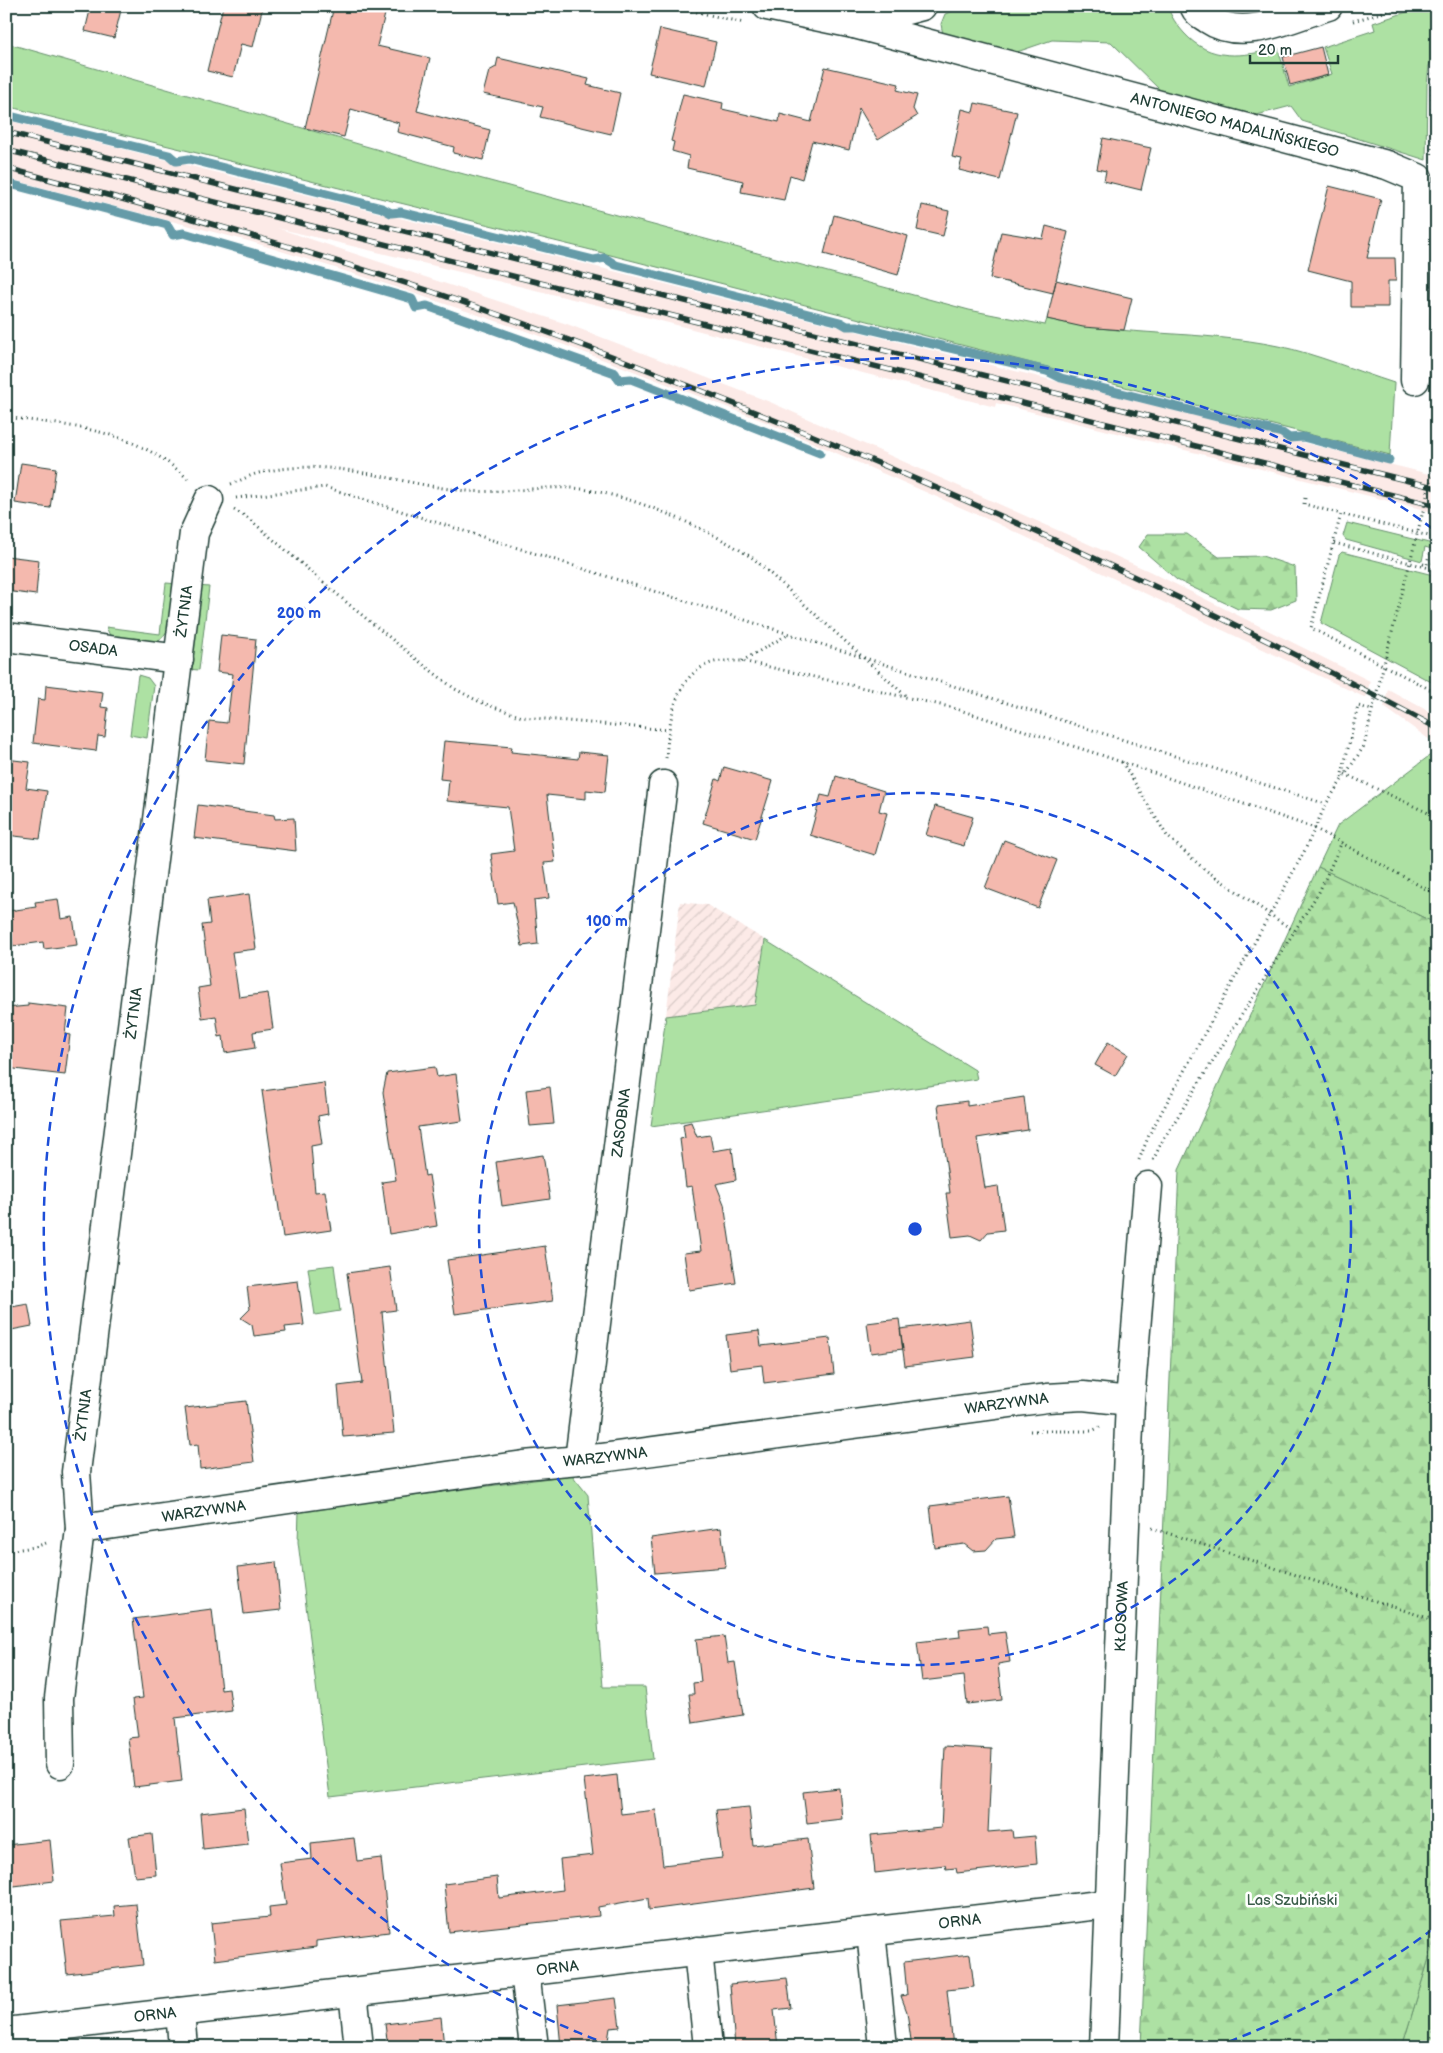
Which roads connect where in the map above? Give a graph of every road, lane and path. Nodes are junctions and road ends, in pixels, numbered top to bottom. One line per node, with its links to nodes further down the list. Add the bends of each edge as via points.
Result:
1 (767, 6): 5 (street, ANTONIEGO MADALIŃSKIEGO)
2 (922, 6): 5 (street, ANTONIEGO MADALIŃSKIEGO)
3 (1194, 6): 4 (street, via 1218,26 1236,30 1254,29)
4 (1328, 6)
5 (854, 24): 6 (street, ANTONIEGO MADALIŃSKIEGO, via 1387,165 1418,178)
6 (1415, 380)
7 (6, 417): 12 (path, via 91,429 134,441 175,466)
8 (1437, 453): 9 (path, bridge)
9 (1435, 470): 14 (path, bridge)
10 (252, 497): 22 (path, via 325,487)
11 (1305, 498): 13 (path, via 1304,504)
12 (209, 500): 24 (path, via 229,485 262,472 318,466 466,491 541,488 596,491 654,509 739,549); 25 (street, ŻYTNIA, via 194,533); 26 (path, via 247,517 455,689 506,712 545,720 669,730 675,706 689,677 712,663)
13 (1340, 514): 14 (path); 16 (path)
14 (1418, 534): 15 (path); 19 (path, bridge)
15 (1437, 538)
16 (1334, 543): 20 (path); 27 (path, via 1311,628)
17 (1429, 554): 18 (path)
18 (1427, 560): 19 (path, via 1427,565); 20 (path)
19 (1411, 561): 27 (path, bridge)
20 (1425, 567): 21 (path)
21 (1437, 570)
22 (790, 634): 24 (path); 26 (path)
23 (6, 637): 25 (street, OSADA)
24 (861, 656): 29 (path); 35 (path)
25 (179, 659): 46 (street, ŻYTNIA, via 76,1472)
26 (742, 661): 29 (path)
27 (1384, 666): 28 (path); 30 (path, bridge)
28 (1437, 693)
29 (907, 698): 31 (path, via 950,707)
30 (1372, 710): 32 (path, via 1364,746); 33 (path, via 1358,706)
31 (1122, 762): 37 (path); 40 (path, via 1167,836 1204,870)
32 (1345, 774): 33 (path); 36 (path)
33 (1340, 781): 35 (path)
34 (663, 785): 44 (street, ZASOBNA)
35 (1326, 804): 37 (path)
36 (1437, 817)
37 (1314, 828): 38 (path); 40 (path)
38 (1342, 842): 39 (path); 41 (path, via 1318,892)
39 (1437, 895)
40 (1270, 915): 41 (path); 42 (path, via 1149,1136)
41 (1294, 931): 42 (path)
42 (1143, 1176): 43 (street, KŁOSOWA)
43 (1130, 1401): 44 (street, WARZYWNA, via 1083,1396 1047,1398); 45 (street, KŁOSOWA)
44 (579, 1460): 46 (street, WARZYWNA, via 524,1465)
45 (1124, 1518): 48 (path); 50 (street, KŁOSOWA)
46 (80, 1529): 47 (path, via 35,1547); 49 (street, ŻYTNIA, via 59,1698)
47 (6, 1551)
48 (1437, 1621)
49 (60, 1764)
50 (1108, 1904): 51 (street, ORNA); 63 (street, KŁOSOWA)
51 (871, 1932): 52 (street, ORNA); 62 (street)
52 (698, 1951): 53 (street, ORNA); 61 (street)
53 (526, 1972): 54 (street, ORNA); 60 (street)
54 (353, 1992): 55 (street, ORNA); 59 (street)
55 (180, 2012): 57 (street, ORNA); 58 (street)
56 (1437, 2022): 64 (path)
57 (9, 2036)
58 (183, 2047)
59 (359, 2047)
60 (534, 2047)
61 (708, 2047)
62 (883, 2047)
63 (1104, 2047)
64 (1429, 2047)

